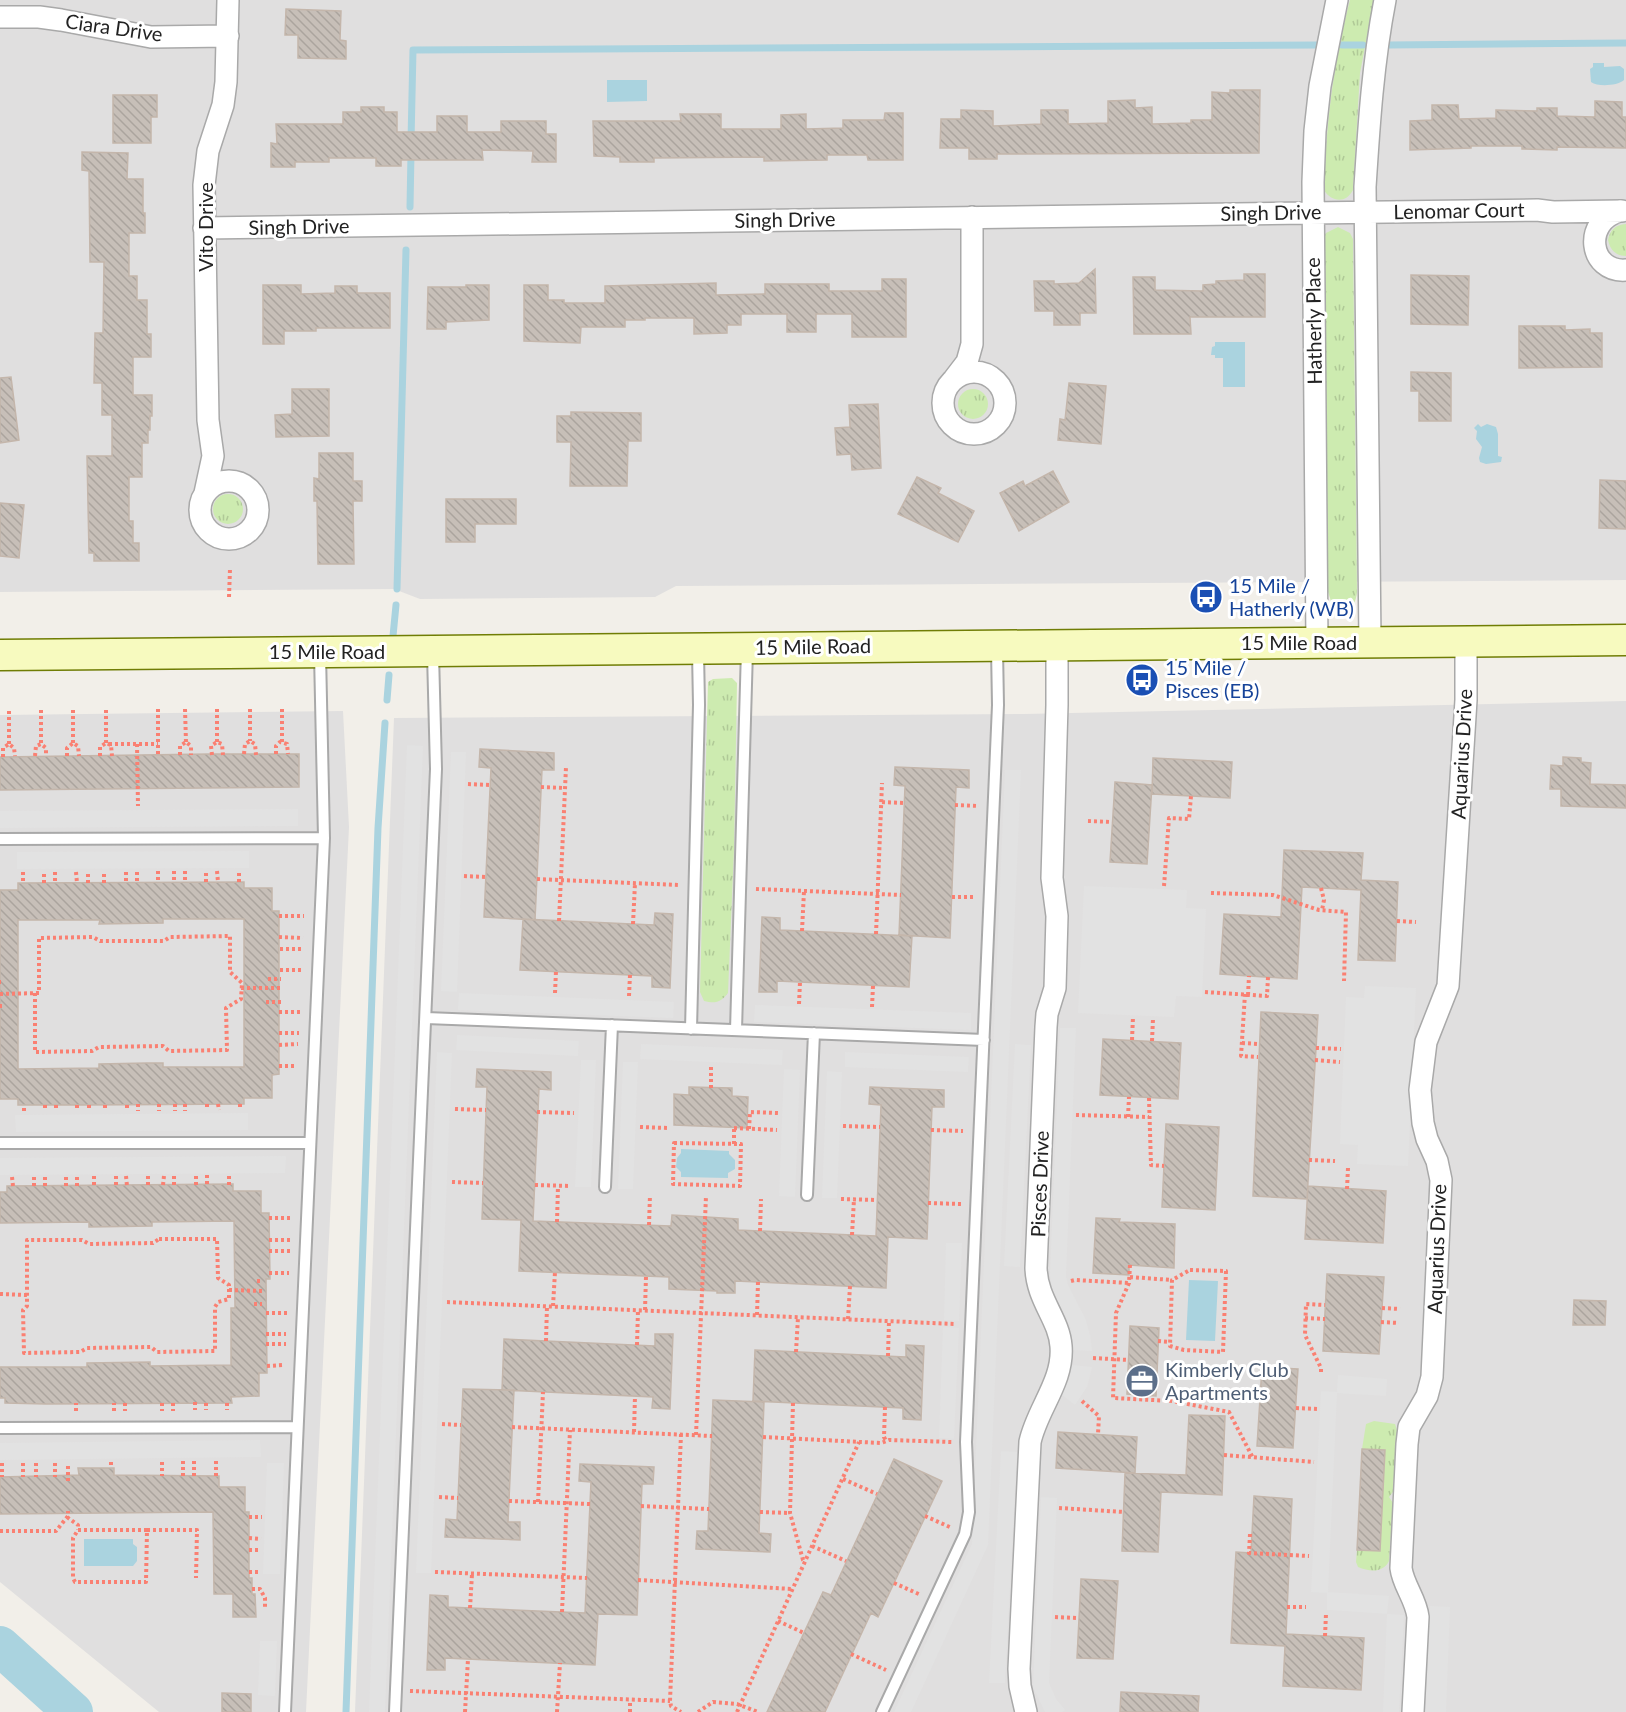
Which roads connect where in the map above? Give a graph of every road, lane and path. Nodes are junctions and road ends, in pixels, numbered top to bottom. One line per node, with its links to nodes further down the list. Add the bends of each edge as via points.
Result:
1 (228, 0): 5 (street, Vito Drive)
2 (1337, 0): 9 (street, Hatherly Place, via 1320,86)
3 (1385, 0): 7 (street, via 1369,112)
4 (0, 17): 5 (street, Ciara Drive, via 39,17 152,36)
5 (228, 36): 11 (street, Vito Drive, via 223,105 208,151)
6 (1624, 211): 8 (street, Lenomar Court); 12 (street, Lenomar Court, via 1604,218 1594,235)
7 (1365, 212): 8 (street, Lenomar Court); 9 (street, Singh Drive); 23 (street)
8 (1554, 212): 12 (street, Lenomar Court, via 1583,227)
9 (1312, 213): 10 (street, Singh Drive); 25 (street, Hatherly Place)
10 (972, 217): 11 (street, Singh Drive); 14 (street)
11 (204, 228): 17 (street, Vito Drive, via 208,420)
12 (1594, 245): 13 (street, Lenomar Court, via 1603,262)
13 (1626, 270)
14 (972, 344): 15 (street, via 979,362); 16 (street, via 967,362)
15 (993, 378): 16 (street, via 972,372); 16 (street, via 1004,396 1002,417 987,431 976,434 957,430 944,414 944,395)
16 (954, 379)
17 (213, 456): 18 (street, Vito Drive); 19 (street, Vito Drive)
18 (239, 483): 19 (street, via 221,482); 19 (street, Vito Drive, via 253,495 257,512 250,529 234,538 215,535 202,521 201,501)
19 (206, 493)
20 (230, 569): 21 (path)
21 (229, 597)
22 (1626, 640): 24 (main road, 15 Mile Road)
23 (1370, 642): 24 (main road, 15 Mile Road); 25 (main road, 15 Mile Road)
24 (1466, 642): 492 (street, Aquarius Drive, via 1466,700 1448,986 1426,1042 1420,1090 1423,1123 1441,1180 1432,1377 1427,1396 1409,1427 1406,1455 1401,1568 1418,1617)
25 (1317, 643): 26 (main road, 15 Mile Road)
26 (1057, 645): 27 (main road, 15 Mile Road); 491 (street, Pisces Drive, via 1052,878 1057,927 1055,988 1046,1027 1036,1268 1038,1287 1060,1340 1061,1357 1030,1442 1019,1669)
27 (997, 646): 29 (main road, 15 Mile Road); 175 (lane)
28 (698, 648): 29 (main road, 15 Mile Road); 30 (main road, 15 Mile Road); 170 (lane)
29 (747, 648): 171 (lane)
30 (433, 651): 31 (main road, 15 Mile Road); 167 (lane, via 436,769)
31 (320, 652): 32 (main road, 15 Mile Road); 83 (lane)
32 (0, 655)
33 (250, 708): 42 (path)
34 (158, 709): 51 (path)
35 (185, 709): 43 (path)
36 (217, 709): 44 (path)
37 (282, 709): 45 (path)
38 (40, 710): 48 (path)
39 (73, 710): 46 (path)
40 (106, 710): 49 (path)
41 (9, 711): 47 (path)
42 (250, 741): 52 (path, via 245,744); 53 (path, via 255,744)
43 (186, 742): 56 (path, via 180,746); 57 (path, via 191,746)
44 (217, 742): 58 (path, via 211,746); 59 (path, via 222,744)
45 (282, 742): 54 (path, via 276,746); 55 (path, via 287,744)
46 (73, 743): 63 (path, via 67,748); 64 (path, via 78,746)
47 (9, 744): 60 (path); 68 (path, via 3,748)
48 (41, 744): 61 (path, via 36,746); 62 (path, via 46,748)
49 (107, 744): 50 (path); 65 (path, via 101,745); 66 (path)
50 (137, 744): 51 (path); 79 (path)
51 (158, 744): 67 (path)
52 (244, 754)
53 (256, 754)
54 (276, 754)
55 (288, 754)
56 (180, 755)
57 (191, 755)
58 (212, 755)
59 (223, 755)
60 (15, 756)
61 (35, 756)
62 (46, 756)
63 (67, 756)
64 (79, 756)
65 (100, 756)
66 (112, 756)
67 (158, 756)
68 (3, 757)
69 (566, 767): 74 (path)
70 (882, 783): 76 (path)
71 (468, 784): 72 (path)
72 (490, 784)
73 (542, 787): 74 (path)
74 (565, 788): 102 (path)
75 (1191, 796): 119 (path, via 1189,819 1169,818)
76 (882, 802): 77 (path); 124 (path)
77 (904, 803)
78 (955, 805): 80 (path)
79 (138, 806)
80 (980, 806)
81 (1088, 820): 82 (path)
82 (1112, 822)
83 (324, 838): 84 (lane); 238 (lane)
84 (0, 839)
85 (158, 871): 113 (path)
86 (174, 871): 103 (path)
87 (184, 871): 104 (path)
88 (206, 871): 105 (path)
89 (217, 871): 106 (path)
90 (239, 871): 107 (path)
91 (23, 872): 115 (path)
92 (44, 872): 116 (path)
93 (55, 872): 117 (path)
94 (76, 872): 108 (path)
95 (88, 872): 109 (path)
96 (104, 872): 110 (path)
97 (126, 872): 111 (path)
98 (137, 872): 112 (path)
99 (464, 876): 100 (path)
100 (486, 877)
101 (537, 879): 102 (path)
102 (561, 880): 114 (path); 131 (path)
103 (174, 882)
104 (185, 882)
105 (206, 882)
106 (218, 882)
107 (239, 882)
108 (76, 883)
109 (88, 883)
110 (104, 883)
111 (126, 883)
112 (137, 883)
113 (158, 883)
114 (634, 883): 118 (path); 134 (path)
115 (23, 884)
116 (44, 884)
117 (56, 884)
118 (683, 885)
119 (1164, 886)
120 (1322, 888): 128 (path)
121 (756, 889): 122 (path)
122 (804, 891): 124 (path); 135 (path)
123 (1211, 893): 128 (path, via 1273,895)
124 (877, 894): 125 (path); 136 (path)
125 (901, 894)
126 (952, 897): 127 (path)
127 (975, 897)
128 (1322, 910): 149 (path, via 1346,912)
129 (279, 916): 130 (path)
130 (304, 916)
131 (559, 921)
132 (1397, 921): 133 (path)
133 (1416, 922)
134 (633, 924)
135 (802, 931)
136 (876, 934)
137 (279, 938): 138 (path)
138 (303, 938)
139 (280, 949): 140 (path)
140 (303, 949)
141 (280, 970): 142 (path)
142 (302, 970)
143 (556, 972): 156 (path)
144 (630, 975): 159 (path)
145 (1249, 976): 158 (path)
146 (1268, 977): 158 (path, via 1267,996)
147 (268, 979): 148 (path)
148 (281, 979)
149 (1344, 981)
150 (800, 982): 162 (path)
151 (873, 986): 163 (path)
152 (241, 988): 153 (path); 155 (path, via 242,983 230,972 230,936 170,937 164,941 39,938 39,993); 155 (path, via 241,999 226,1008 227,1050 169,1051 163,1046 35,1052)
153 (281, 988)
154 (1205, 992): 158 (path)
155 (35, 993): 157 (path)
156 (555, 993)
157 (0, 994)
158 (1247, 994): 178 (path)
159 (629, 996)
160 (266, 1002): 161 (path)
161 (281, 1002)
162 (799, 1004)
163 (872, 1007)
164 (279, 1012): 165 (path)
165 (300, 1012)
166 (1133, 1017): 176 (path)
167 (426, 1018): 169 (lane); 482 (lane)
168 (1153, 1018): 177 (path)
169 (612, 1025): 170 (lane); 277 (lane)
170 (691, 1029): 171 (lane)
171 (736, 1030): 173 (lane)
172 (299, 1033): 174 (path)
173 (814, 1033): 175 (lane); 280 (lane)
174 (279, 1034)
175 (984, 1040): 490 (lane, via 966,1442 967,1528)
176 (1132, 1040)
177 (1152, 1041)
178 (1242, 1043): 180 (path); 184 (path, via 1241,1056)
179 (298, 1044): 181 (path)
180 (1259, 1044)
181 (279, 1045)
182 (1316, 1047): 183 (path)
183 (1341, 1049)
184 (1258, 1057)
185 (1315, 1060): 186 (path)
186 (1340, 1062)
187 (279, 1066): 188 (path)
188 (297, 1066)
189 (711, 1066): 190 (path)
190 (711, 1088)
191 (1129, 1097): 227 (path)
192 (1149, 1098): 228 (path)
193 (138, 1104): 219 (path)
194 (159, 1104): 220 (path)
195 (175, 1104): 221 (path)
196 (185, 1104): 222 (path)
197 (207, 1104): 208 (path)
198 (219, 1104): 209 (path)
199 (240, 1104): 210 (path)
200 (24, 1105): 212 (path)
201 (45, 1105): 213 (path)
202 (56, 1105): 214 (path)
203 (77, 1105): 215 (path)
204 (89, 1105): 216 (path)
205 (105, 1105): 217 (path)
206 (127, 1105): 218 (path)
207 (455, 1109): 211 (path)
208 (207, 1110)
209 (219, 1110)
210 (240, 1110)
211 (486, 1110)
212 (24, 1111)
213 (45, 1111)
214 (56, 1111)
215 (77, 1111)
216 (89, 1111)
217 (105, 1111)
218 (127, 1111)
219 (138, 1111)
220 (159, 1111)
221 (175, 1111)
222 (186, 1111)
223 (537, 1112): 224 (path)
224 (574, 1113)
225 (778, 1113): 233 (path, via 750,1112)
226 (1076, 1115): 227 (path)
227 (1128, 1117): 228 (path)
228 (1149, 1117): 242 (path, via 1151,1165)
229 (843, 1126): 231 (path)
230 (640, 1127): 232 (path)
231 (880, 1127)
232 (668, 1128)
233 (749, 1129): 234 (path); 239 (path, via 734,1128)
234 (777, 1130)
235 (931, 1130): 236 (path)
236 (966, 1131)
237 (0, 1143): 238 (lane)
238 (309, 1143): 376 (lane)
239 (734, 1144): 239 (path, via 741,1144 740,1186 673,1184 674,1143)
240 (1309, 1160): 241 (path)
241 (1335, 1161)
242 (1164, 1166)
243 (1348, 1168): 278 (path)
244 (196, 1175): 266 (path)
245 (207, 1175): 267 (path)
246 (229, 1175): 268 (path)
247 (78, 1176): 274 (path)
248 (94, 1176): 260 (path)
249 (116, 1176): 261 (path)
250 (126, 1176): 262 (path)
251 (148, 1176): 263 (path)
252 (164, 1176): 264 (path)
253 (174, 1176): 265 (path)
254 (12, 1177): 270 (path)
255 (34, 1177): 271 (path)
256 (45, 1177): 272 (path)
257 (66, 1177): 273 (path)
258 (452, 1182): 259 (path)
259 (483, 1183)
260 (94, 1185)
261 (116, 1185)
262 (127, 1185)
263 (148, 1185)
264 (164, 1185)
265 (174, 1185)
266 (196, 1185)
267 (207, 1185)
268 (228, 1185)
269 (535, 1185): 275 (path)
270 (13, 1186)
271 (34, 1186)
272 (45, 1186)
273 (66, 1186)
274 (77, 1186)
275 (558, 1186): 276 (path); 290 (path)
276 (571, 1186)
277 (605, 1187)
278 (1347, 1189)
279 (650, 1195): 291 (path)
280 (807, 1195)
281 (706, 1197): 325 (path)
282 (761, 1199): 292 (path)
283 (841, 1199): 284 (path)
284 (854, 1199): 285 (path); 293 (path)
285 (877, 1200)
286 (928, 1203): 287 (path)
287 (964, 1204)
288 (269, 1218): 289 (path)
289 (291, 1218)
290 (557, 1222)
291 (648, 1225)
292 (760, 1231)
293 (852, 1235)
294 (269, 1240): 295 (path)
295 (290, 1240)
296 (269, 1251): 297 (path)
297 (290, 1251)
298 (1130, 1265): 303 (path)
299 (555, 1272): 318 (path)
300 (269, 1273): 301 (path)
301 (289, 1273)
302 (646, 1276): 322 (path)
303 (1130, 1277): 304 (path); 307 (path)
304 (1172, 1280): 339 (path); 339 (path, via 1190,1270 1226,1271 1223,1352 1184,1350 1170,1346)
305 (1071, 1281): 307 (path)
306 (758, 1282): 326 (path)
307 (1129, 1283): 346 (path, via 1117,1308)
308 (850, 1286): 329 (path)
309 (229, 1290): 310 (path); 312 (path, via 228,1284 218,1278 217,1239 89,1244 82,1240 27,1240); 312 (path, via 228,1300 215,1307 215,1351 157,1352 151,1347 140,1347 24,1353 23,1310)
310 (262, 1291)
311 (0, 1294): 312 (path)
312 (27, 1295)
313 (447, 1302): 317 (path)
314 (254, 1304): 315 (path)
315 (262, 1304)
316 (1326, 1305): 328 (path, via 1306,1304)
317 (547, 1306): 318 (path); 337 (path)
318 (553, 1306): 321 (path)
319 (1382, 1308): 320 (path)
320 (1400, 1309)
321 (638, 1310): 322 (path); 342 (path)
322 (645, 1310): 325 (path)
323 (266, 1313): 324 (path)
324 (287, 1313)
325 (701, 1313): 326 (path); 384 (path)
326 (757, 1315): 327 (path)
327 (798, 1317): 329 (path); 343 (path)
328 (1305, 1318): 330 (path); 350 (path, via 1305,1335)
329 (848, 1319): 331 (path)
330 (1325, 1319)
331 (889, 1321): 334 (path); 344 (path)
332 (1381, 1322): 333 (path)
333 (1399, 1323)
334 (959, 1324)
335 (266, 1334): 336 (path)
336 (286, 1334)
337 (546, 1341)
338 (1158, 1341): 339 (path)
339 (1170, 1342)
340 (266, 1344): 341 (path)
341 (286, 1344)
342 (637, 1345)
343 (796, 1352)
344 (888, 1356)
345 (1093, 1359): 346 (path)
346 (1114, 1360): 347 (path); 392 (path, via 1113,1398 1172,1401 1229,1412)
347 (1129, 1360)
348 (285, 1365): 349 (path)
349 (267, 1366)
350 (1321, 1372)
351 (543, 1392): 379 (path)
352 (635, 1396): 381 (path)
353 (1082, 1401): 383 (path, via 1099,1416)
354 (195, 1402): 366 (path)
355 (206, 1402): 367 (path)
356 (227, 1402): 368 (path)
357 (76, 1403): 369 (path)
358 (114, 1403): 370 (path)
359 (125, 1403): 371 (path)
360 (162, 1403): 372 (path)
361 (173, 1403): 373 (path)
362 (793, 1403): 387 (path)
363 (885, 1407): 388 (path)
364 (1296, 1408): 365 (path)
365 (1317, 1409)
366 (195, 1410)
367 (206, 1410)
368 (227, 1410)
369 (76, 1411)
370 (114, 1411)
371 (125, 1411)
372 (162, 1411)
373 (173, 1411)
374 (442, 1424): 375 (path)
375 (461, 1425)
376 (297, 1427): 378 (lane); 481 (lane)
377 (512, 1427): 379 (path)
378 (0, 1428)
379 (542, 1428): 380 (path); 419 (path)
380 (570, 1430): 381 (path); 420 (path)
381 (634, 1432): 382 (path)
382 (681, 1434): 384 (path); 423 (path)
383 (1098, 1434)
384 (696, 1435): 385 (path)
385 (712, 1436)
386 (763, 1437): 387 (path)
387 (792, 1439): 389 (path); 429 (path)
388 (886, 1441): 389 (path); 390 (path)
389 (859, 1442): 413 (path)
390 (955, 1442)
391 (1224, 1455): 392 (path)
392 (1253, 1458): 398 (path)
393 (183, 1461): 406 (path)
394 (194, 1461): 407 (path)
395 (216, 1461): 408 (path)
396 (111, 1462): 404 (path)
397 (162, 1462): 405 (path)
398 (1314, 1462)
399 (2, 1463): 409 (path)
400 (23, 1463): 410 (path)
401 (36, 1463): 411 (path)
402 (55, 1463): 412 (path)
403 (68, 1463): 414 (path)
404 (111, 1468)
405 (162, 1476)
406 (183, 1476)
407 (194, 1476)
408 (216, 1476)
409 (2, 1477)
410 (23, 1477)
411 (36, 1477)
412 (55, 1477)
413 (843, 1479): 415 (path); 441 (path)
414 (68, 1481)
415 (877, 1494)
416 (439, 1497): 417 (path)
417 (458, 1498)
418 (509, 1501): 419 (path)
419 (538, 1502): 420 (path)
420 (567, 1503): 421 (path); 451 (path)
421 (590, 1504)
422 (641, 1506): 423 (path)
423 (678, 1508): 425 (path); 455 (path)
424 (1059, 1508): 428 (path)
425 (709, 1509)
426 (68, 1511): 431 (path)
427 (760, 1512): 429 (path)
428 (1124, 1512)
429 (790, 1513): 446 (path)
430 (925, 1516): 434 (path)
431 (67, 1517): 435 (path, via 78,1525); 437 (path, via 56,1531)
432 (249, 1517): 433 (path)
433 (262, 1517)
434 (953, 1529)
435 (78, 1530): 436 (path); 436 (path, via 73,1538 75,1582 146,1582)
436 (147, 1530): 452 (path, via 197,1530)
437 (0, 1531)
438 (1250, 1533): 444 (path, via 1249,1553)
439 (249, 1538): 440 (path)
440 (261, 1539)
441 (812, 1546): 445 (path); 446 (path)
442 (249, 1550): 443 (path)
443 (261, 1550)
444 (1309, 1556)
445 (846, 1561)
446 (805, 1562): 458 (path)
447 (249, 1572): 448 (path)
448 (260, 1572)
449 (435, 1572): 450 (path)
450 (472, 1574): 451 (path); 463 (path)
451 (564, 1577): 453 (path); 464 (path)
452 (196, 1578)
453 (587, 1578)
454 (638, 1580): 455 (path)
455 (675, 1582): 458 (path); 479 (path)
456 (894, 1583): 459 (path)
457 (252, 1589): 460 (path, via 260,1589 266,1598)
458 (793, 1589): 468 (path)
459 (923, 1596)
460 (265, 1607)
461 (1287, 1607): 462 (path)
462 (1306, 1607)
463 (470, 1608)
464 (562, 1612)
465 (1326, 1614): 470 (path)
466 (1055, 1617): 467 (path)
467 (1078, 1618)
468 (778, 1621): 469 (path); 480 (path)
469 (804, 1633)
470 (1325, 1636)
471 (851, 1654): 474 (path)
472 (468, 1659): 476 (path)
473 (560, 1663): 477 (path)
474 (889, 1671)
475 (406, 1691): 476 (path)
476 (466, 1694): 477 (path); 483 (path)
477 (558, 1697): 478 (path); 484 (path)
478 (630, 1700): 479 (path); 485 (path)
479 (670, 1701): 486 (path)
480 (740, 1705): 487 (path, via 713,1702); 488 (path); 489 (path)
481 (285, 1712)
482 (395, 1712)
483 (465, 1712)
484 (557, 1712)
485 (630, 1712)
486 (681, 1712)
487 (698, 1712)
488 (737, 1712)
489 (758, 1712)
490 (882, 1712)
491 (1026, 1712)
492 (1413, 1712)

